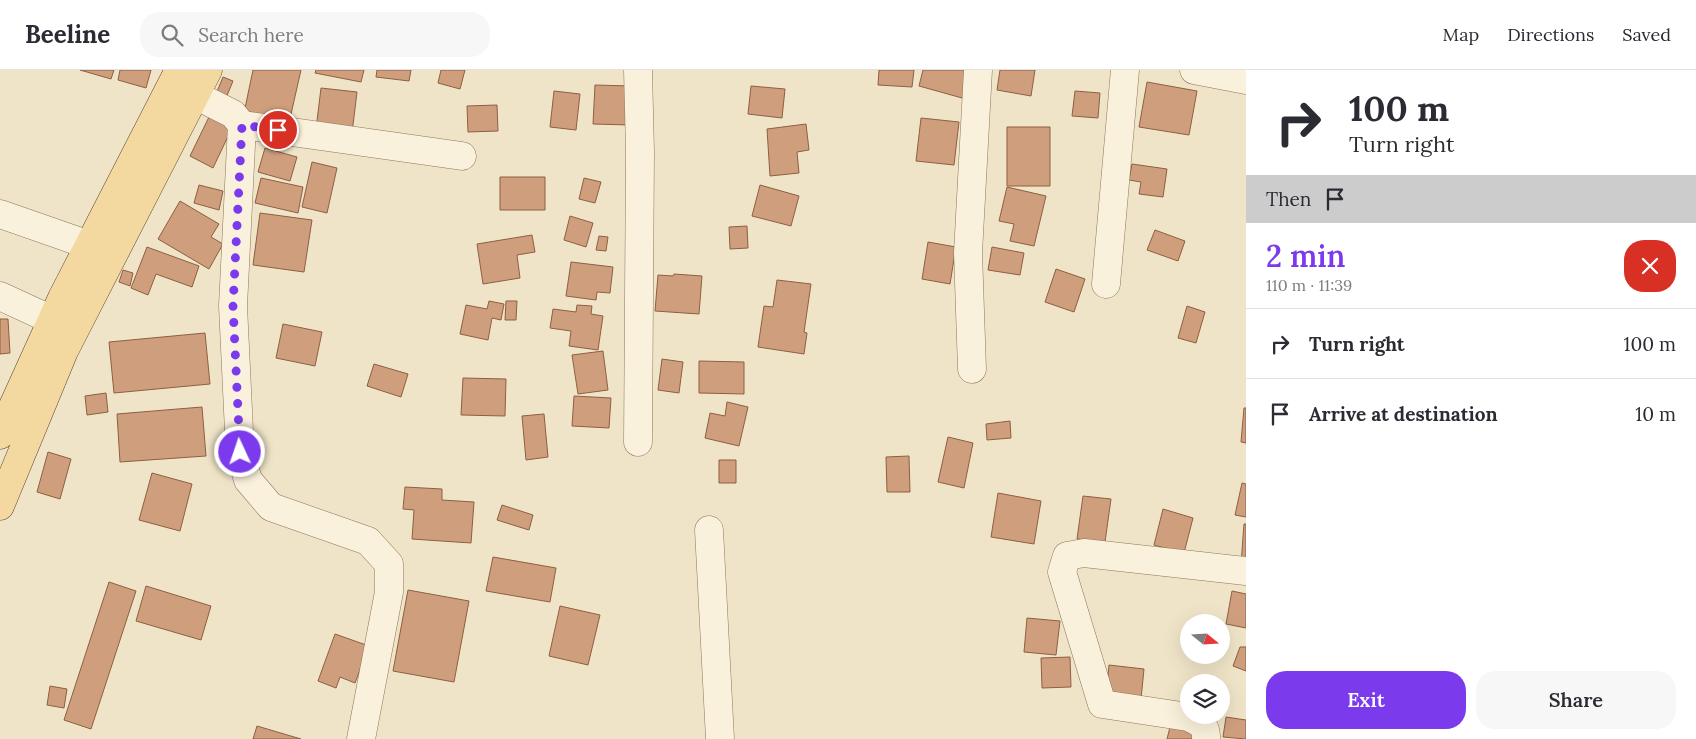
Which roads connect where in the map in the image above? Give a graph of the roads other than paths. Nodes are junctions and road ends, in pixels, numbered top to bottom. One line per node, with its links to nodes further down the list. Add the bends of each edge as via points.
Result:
1 (180, 70): 11 (main road)
2 (208, 70): 8 (main road)
3 (638, 70): 19 (street)
4 (978, 70): 17 (street, via 968,253)
5 (1126, 70): 14 (street)
6 (1194, 70): 7 (street)
7 (1246, 80)
8 (195, 95): 9 (street, via 233,114); 11 (main road)
9 (242, 125): 10 (street); 23 (street, via 233,306 240,452 248,480 271,507 368,541 389,564 389,592)
10 (462, 156)
11 (139, 176): 13 (main road); 20 (main road)
12 (0, 214): 13 (street)
13 (90, 245): 16 (main road)
14 (1106, 284)
15 (0, 296): 16 (street)
16 (52, 320): 18 (main road)
17 (972, 369)
18 (0, 436)
19 (638, 442)
20 (0, 506)
21 (709, 530): 24 (street)
22 (1246, 571): 25 (street, via 1084,553 1067,556 1062,572 1102,704 1188,717 1205,728)
23 (361, 739)
24 (720, 739)
25 (1206, 739)

